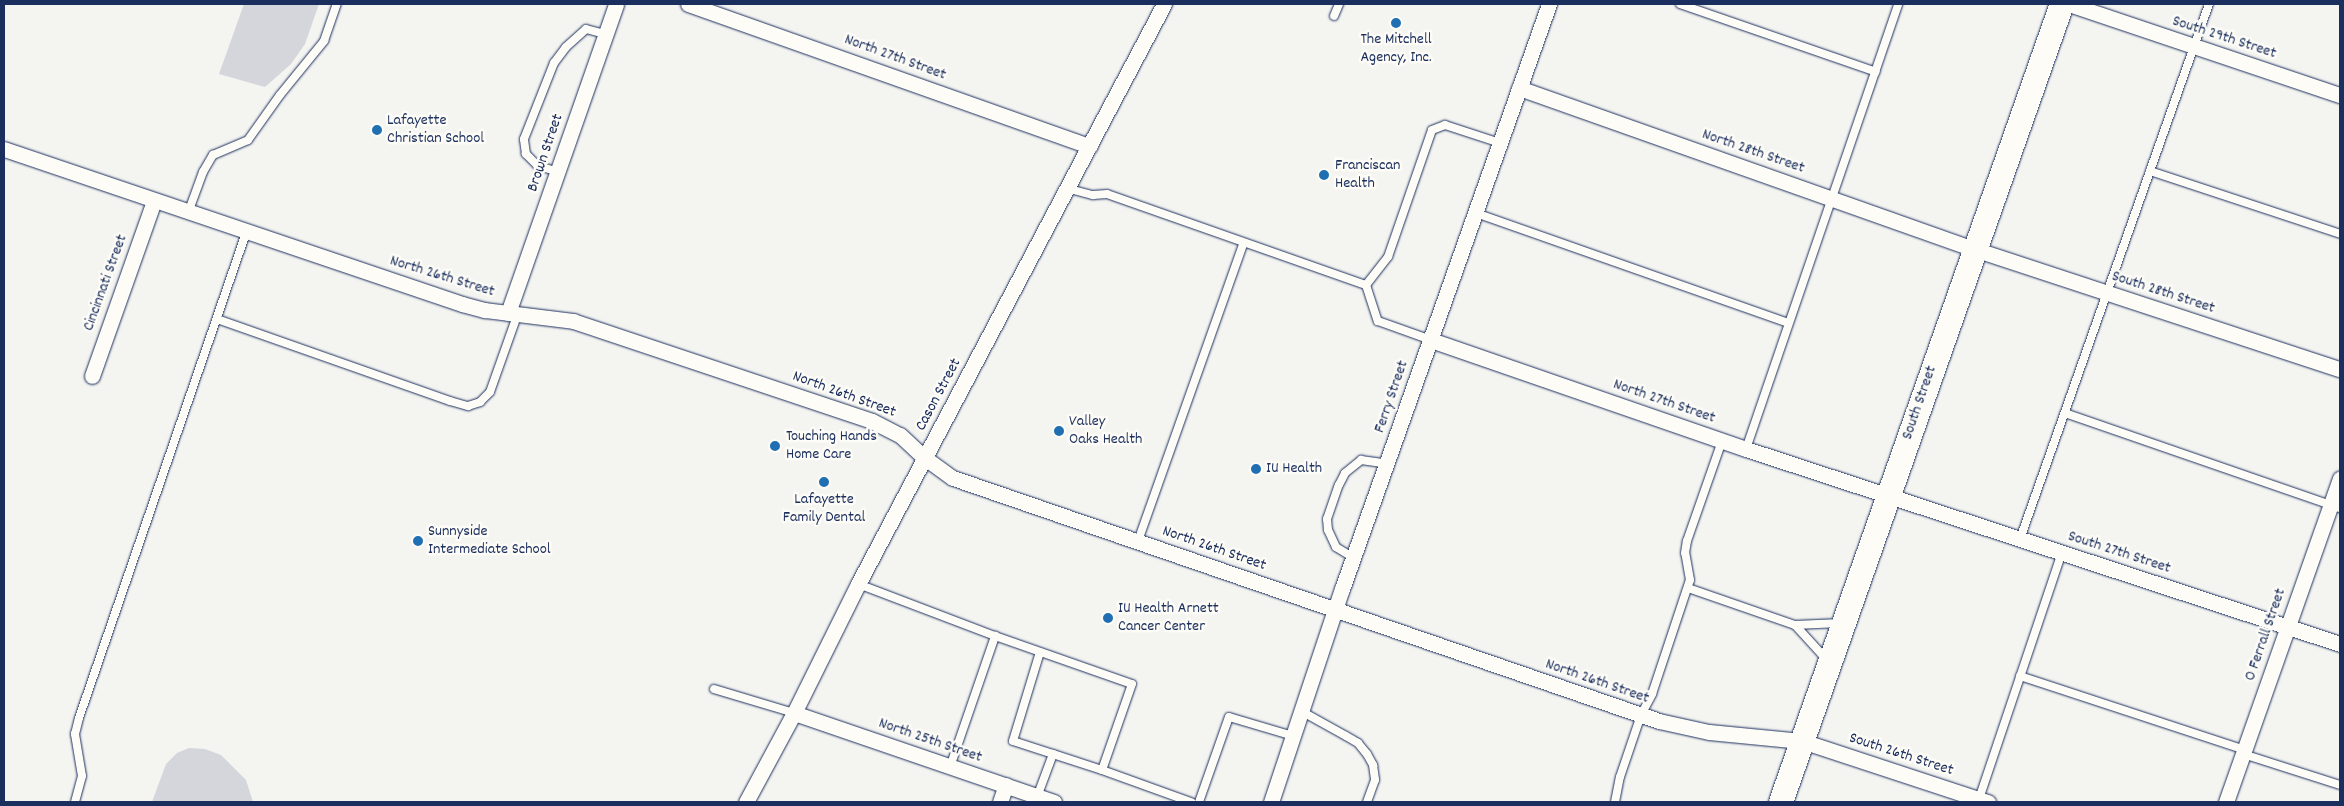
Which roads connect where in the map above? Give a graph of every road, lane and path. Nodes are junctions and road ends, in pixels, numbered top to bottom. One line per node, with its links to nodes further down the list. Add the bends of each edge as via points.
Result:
1 (337, 4): 26 (lane, via 324,42 248,140 213,154)
2 (616, 4): 13 (street, Brown Street)
3 (688, 4): 19 (street, North 27th Street)
4 (1164, 4): 19 (street, Cason Street)
5 (1339, 4): 12 (lane)
6 (1550, 4): 16 (street, Ferry Street)
7 (1680, 4): 15 (lane)
8 (1898, 4): 15 (lane)
9 (2062, 4): 31 (main road, South Street)
10 (2069, 4): 14 (street, South 29th Street)
11 (2209, 4): 14 (lane)
12 (1334, 16)
13 (605, 34): 22 (street, Brown Street); 22 (lane, via 586,29 566,47 550,72 524,139 526,154 537,165)
14 (2194, 47): 17 (street, South 29th Street); 21 (lane)
15 (1876, 72): 24 (lane)
16 (1520, 88): 18 (street, Ferry Street); 24 (street, North 28th Street)
17 (2340, 95)
18 (1500, 143): 27 (street, Ferry Street); 32 (lane, via 1446,125 1432,130 1388,257)
19 (1090, 146): 23 (street, Cason Street)
20 (4, 149): 25 (street, North 26th Street)
21 (2150, 171): 29 (lane); 33 (lane)
22 (558, 172): 34 (street, Brown Street)
23 (1066, 188): 30 (lane, via 1093,195 1107,194); 43 (street, Cason Street)
24 (1830, 198): 31 (street, North 28th Street); 36 (lane)
25 (154, 201): 26 (street, North 26th Street); 39 (street, Cincinnati Street)
26 (188, 213): 28 (street, North 26th Street)
27 (1476, 213): 36 (lane); 37 (street, Ferry Street)
28 (246, 233): 34 (street, North 26th Street, via 462,304); 35 (lane)
29 (2340, 234)
30 (1243, 244): 32 (lane); 49 (lane)
31 (1974, 249): 33 (street, South 28th Street); 46 (main road, South Street)
32 (1366, 285): 37 (lane, via 1378,322)
33 (2107, 293): 38 (street, South 28th Street); 40 (lane)
34 (513, 313): 35 (lane, via 490,392 480,402 468,406); 43 (street, North 26th Street, via 573,321 872,421 900,435)
35 (217, 319): 77 (lane, via 74,734 82,776)
36 (1788, 323): 42 (lane)
37 (1430, 340): 41 (street, North 27th Street); 44 (street, Ferry Street)
38 (2340, 369)
39 (92, 376)
40 (2065, 413): 47 (lane); 48 (lane)
41 (1722, 441): 42 (street, North 27th Street); 53 (lane, via 1687,541)
42 (1746, 449): 46 (street, North 27th Street)
43 (925, 458): 49 (street, North 26th Street, via 953,478); 52 (street, Cason Street)
44 (1388, 464): 51 (street, Ferry Street); 51 (lane, via 1361,460 1345,473 1339,485 1327,519 1328,530 1336,547)
45 (2340, 479): 47 (street, O Ferrall Street)
46 (1888, 495): 48 (street, South 27th Street); 55 (main road, South Street)
47 (2336, 506): 57 (street, O Ferrall Street)
48 (2020, 539): 50 (street, South 27th Street)
49 (1138, 541): 54 (street, North 26th Street)
50 (2062, 552): 57 (street, South 27th Street); 62 (lane)
51 (1354, 558): 54 (street, Ferry Street)
52 (858, 584): 58 (lane); 65 (street, Cason Street)
53 (1688, 588): 56 (lane); 66 (lane, via 1652,694)
54 (1335, 610): 64 (street, Ferry Street); 66 (street, North 26th Street)
55 (1843, 623): 56 (lane); 61 (main road, South Street)
56 (1795, 625): 61 (lane)
57 (2288, 627): 59 (street, South 27th Street); 69 (street, O Ferrall Street)
58 (995, 636): 60 (lane); 71 (lane)
59 (2340, 644)
60 (1040, 652): 70 (lane, via 1013,741); 72 (lane, via 1132,684)
61 (1830, 663): 68 (main road, South Street)
62 (2020, 676): 69 (lane); 76 (lane)
63 (714, 688): 65 (lane)
64 (1301, 711): 67 (street, Ferry Street); 84 (lane, via 1346,736 1367,754 1375,780)
65 (794, 714): 71 (street, North 25th Street); 78 (street, Cason Street)
66 (1641, 715): 68 (street, North 26th Street, via 1709,732); 85 (lane, via 1620,776)
67 (1293, 736): 82 (lane, via 1229,718); 83 (street, Ferry Street)
68 (1802, 741): 76 (street, South 26th Street); 86 (main road, South Street)
69 (2244, 752): 74 (lane); 87 (street, O Ferrall Street)
70 (1053, 754): 72 (lane); 75 (lane)
71 (950, 766): 73 (street, North 25th Street)
72 (1102, 770): 81 (lane)
73 (1006, 785): 75 (street, North 25th Street); 79 (street)
74 (2340, 785)
75 (1037, 796): 80 (street, North 25th Street)
76 (1984, 801)
77 (75, 802)
78 (746, 802)
79 (1000, 802)
80 (1054, 802)
81 (1191, 802)
82 (1199, 802)
83 (1271, 802)
84 (1367, 802)
85 (1615, 802)
86 (1781, 802)
87 (2226, 802)

